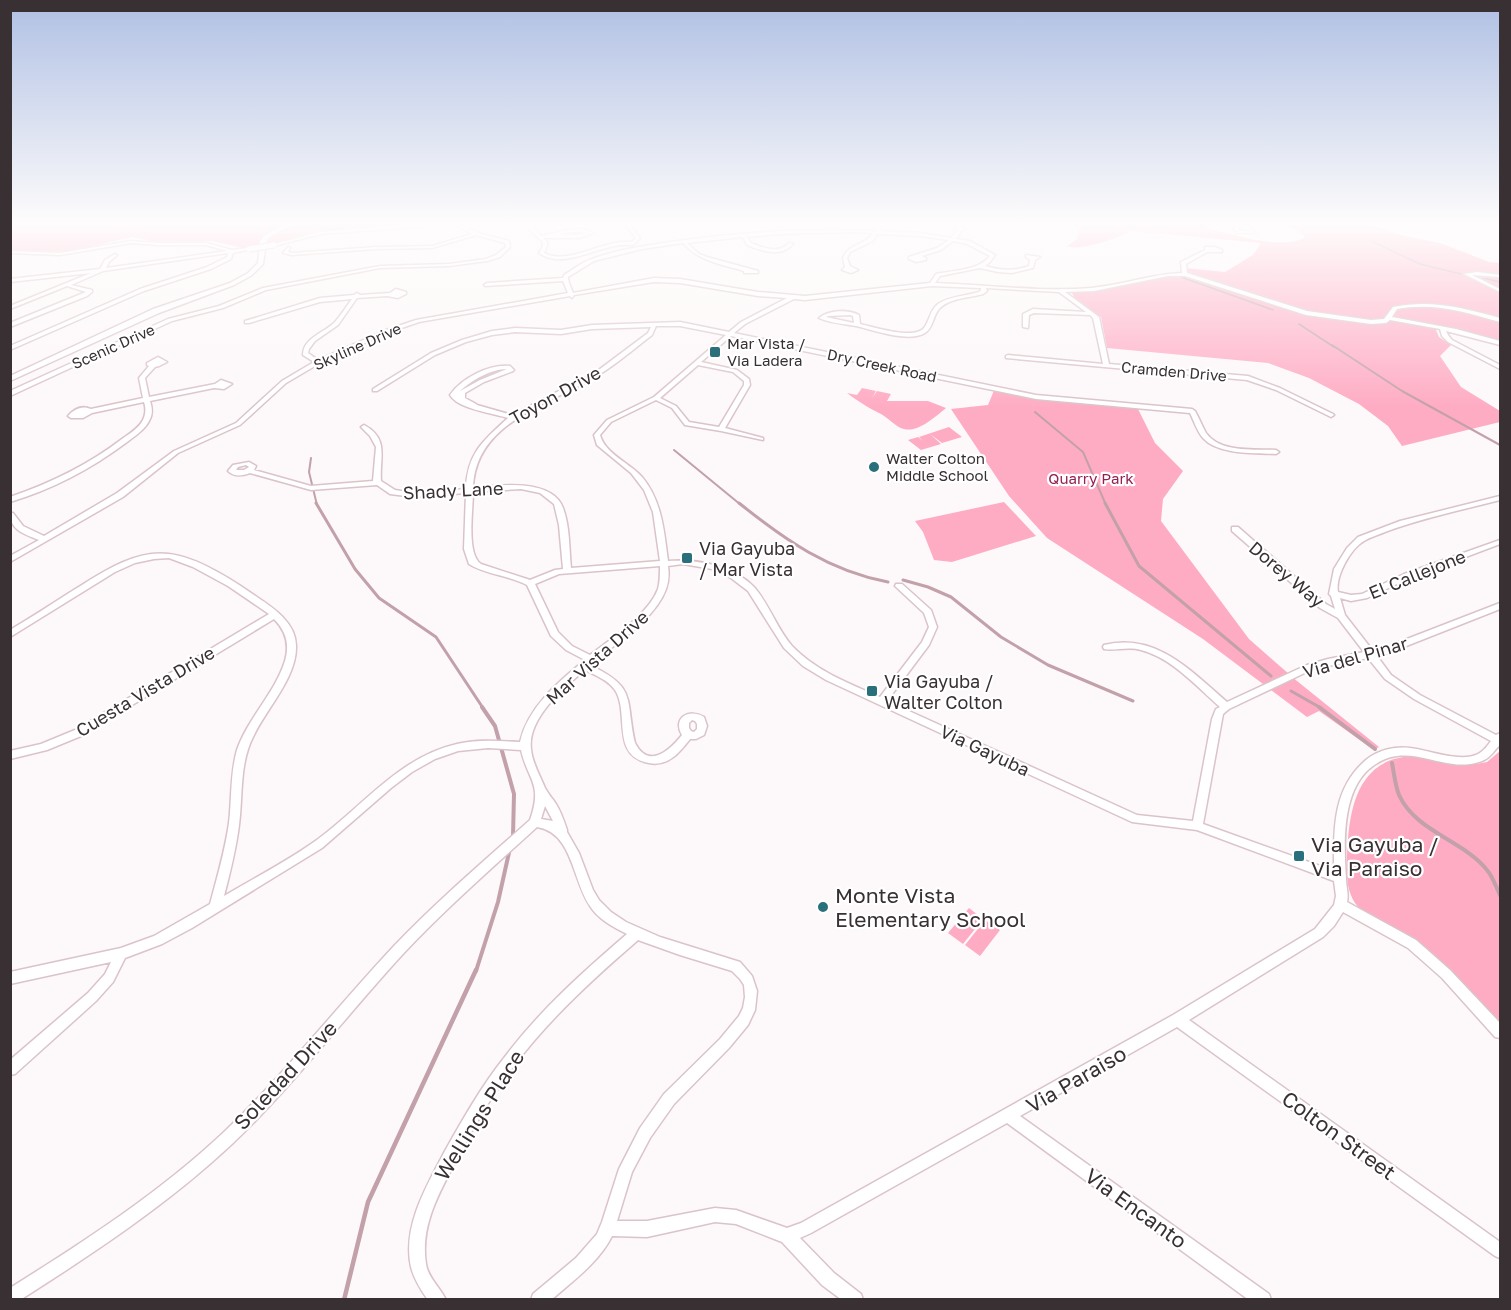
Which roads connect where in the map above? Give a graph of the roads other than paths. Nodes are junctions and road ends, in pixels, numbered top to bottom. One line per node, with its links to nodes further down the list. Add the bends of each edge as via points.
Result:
1 (67, 285): 21 (street); 28 (street, via 90,291)
2 (154, 285): 35 (street)
3 (225, 285): 42 (main road, via 156,311)
4 (285, 285): 45 (street, Scenic Drive, via 170,320)
5 (568, 285): 17 (street)
6 (633, 285): 17 (street, Skyline Drive)
7 (711, 285): 16 (street, Skyline Drive)
8 (922, 285): 19 (street, Skyline Drive)
9 (961, 285): 12 (street, Skyline Drive)
10 (1118, 285): 13 (street, Skyline Drive)
11 (1219, 285): 26 (street, Skyline Drive, via 1306,313)
12 (983, 286): 13 (street, Skyline Drive); 30 (street, via 981,293 938,307 925,330 919,333 910,335)
13 (1060, 291): 22 (street)
14 (389, 294): 15 (street)
15 (357, 295): 25 (street, via 310,302); 37 (street, via 337,323 305,349 305,354)
16 (769, 295): 18 (street, Skyline Drive); 20 (street, via 777,299)
17 (572, 296): 37 (street, Skyline Drive, via 418,321)
18 (793, 297): 19 (street, Skyline Drive); 20 (street, Mar Vista Drive)
19 (805, 298): 20 (street)
20 (777, 305): 33 (street, Mar Vista Drive)
21 (10, 308)
22 (1093, 314): 31 (street, via 1033,311 1026,314); 40 (street)
23 (1390, 316): 24 (street, via 1399,307 1425,304); 26 (street); 27 (street)
24 (1500, 320)
25 (247, 322)
26 (1381, 322): 27 (street, Skyline Drive)
27 (1409, 322): 32 (street)
28 (10, 325)
29 (654, 325): 33 (street, Dry Creek Road, via 690,325); 44 (street, Dry Creek Road, via 554,335 520,330 492,333 420,362); 51 (street, Toyon Drive, via 650,334 602,370)
30 (857, 325): 30 (street, via 825,319 822,316 854,314)
31 (1026, 327)
32 (1442, 327): 34 (street); 41 (street, via 1450,341)
33 (730, 333): 38 (street, Mar Vista Drive); 55 (street, Dry Creek Road, via 1036,398 1192,411 1206,438 1213,443)
34 (1500, 343)
35 (10, 348)
36 (1008, 357): 40 (street, Cramden Drive)
37 (318, 362): 63 (street, Skyline Drive, via 284,382 238,424 176,452 120,495)
38 (696, 363): 46 (street, Mar Vista Drive); 53 (street, via 735,371 747,380)
39 (153, 365): 47 (street, via 142,378)
40 (1106, 365): 50 (street, Cramden Drive, via 1248,378)
41 (1500, 367)
42 (10, 379)
43 (215, 386): 47 (street)
44 (375, 390)
45 (10, 394)
46 (656, 398): 53 (street, via 674,407 687,424); 66 (street, Mar Vista Drive, via 609,421 597,435 602,448 630,468 649,491 658,519)
47 (148, 400): 49 (street); 60 (street, via 150,413 144,424 92,464 62,482)
48 (474, 405): 48 (street, via 462,399 462,393 511,369 496,368 454,392 456,400); 51 (street)
49 (90, 411)
50 (1332, 415)
51 (513, 417): 58 (street, Toyon Drive, via 476,457)
52 (364, 427): 57 (street, Shady Lane, via 379,444)
53 (722, 429): 54 (street)
54 (761, 439)
55 (1276, 452)
56 (249, 471): 57 (street, via 311,488)
57 (378, 483): 58 (street, Shady Lane, via 403,496)
58 (470, 490): 67 (street, Shady Lane, via 514,487 552,497 560,510); 68 (street, Toyon Drive, via 468,555 472,562)
59 (1500, 498): 70 (street, via 1403,523 1361,539 1338,569)
60 (10, 500)
61 (10, 515): 63 (street, via 24,532)
62 (1235, 529): 73 (street, Dorey Way, via 1323,606)
63 (44, 539): 65 (street, Skyline Drive)
64 (1500, 542): 70 (street, El Callejone, via 1364,596)
65 (10, 560)
66 (664, 562): 67 (street, Via Gayuba); 77 (street, Mar Vista Drive, via 664,581 654,604); 78 (street, Via Gayuba, via 701,564 734,576 755,593 798,657 829,678)
67 (567, 571): 68 (street, Via Gayuba)
68 (530, 583): 77 (street, via 554,634)
69 (899, 586): 78 (street, via 928,612 933,627 926,643)
70 (1333, 594): 73 (street)
71 (1500, 606): 76 (street, Via del Pinar)
72 (274, 615): 74 (street, via 211,573 161,556 112,570); 83 (street, Cuesta Vista Drive, via 78,733); 90 (street, via 289,632 292,652 243,748 234,824)
73 (1341, 616): 76 (street)
74 (10, 634)
75 (1107, 647): 79 (street, via 1130,644 1167,657)
76 (1369, 654): 79 (street, Via del Pinar, via 1310,667); 81 (street, via 1402,688)
77 (589, 663): 80 (street, via 620,690 631,747 638,756 664,759); 82 (street, Mar Vista Drive, via 542,707 529,727)
78 (882, 701): 86 (street, Via Gayuba, via 1136,819)
79 (1226, 707): 86 (street, via 1217,719)
80 (687, 734)
81 (1500, 739): 88 (street, via 1476,758 1403,751 1384,754 1366,765 1350,785 1343,806)
82 (525, 746): 84 (street); 90 (street, via 477,744 430,757 394,779 338,831)
83 (10, 755)
84 (541, 791): 85 (street); 87 (street)
85 (535, 822): 87 (street, via 552,824); 101 (street, Soledad Drive, via 407,942 261,1103 200,1163 112,1231)
86 (1197, 826): 88 (street, Via Gayuba)
87 (563, 832): 91 (street, via 595,905)
88 (1340, 878): 89 (street)
89 (1340, 904): 94 (street, Via Paraiso, via 1313,938); 95 (street, via 1412,944)
90 (215, 908): 92 (street, via 158,940)
91 (636, 934): 98 (street, via 736,966 747,978 752,999 738,1027 670,1099 637,1147); 102 (street, Wellings Place, via 572,990 517,1050 430,1193 418,1233 418,1267)
92 (122, 954): 93 (street); 96 (street, via 109,978 92,996)
93 (10, 978)
94 (1178, 1020): 97 (street, Via Paraiso); 100 (street, Colton Street)
95 (1500, 1032)
96 (10, 1069)
97 (1009, 1116): 99 (street, Via Paraiso); 105 (street, Via Encanto)
98 (608, 1228): 99 (street, via 647,1229 715,1215 736,1217); 103 (street, via 584,1259)
99 (787, 1236): 104 (street, via 828,1279)
100 (1500, 1251)
101 (10, 1297)
102 (438, 1299)
103 (539, 1299)
104 (855, 1299)
105 (1263, 1299)

